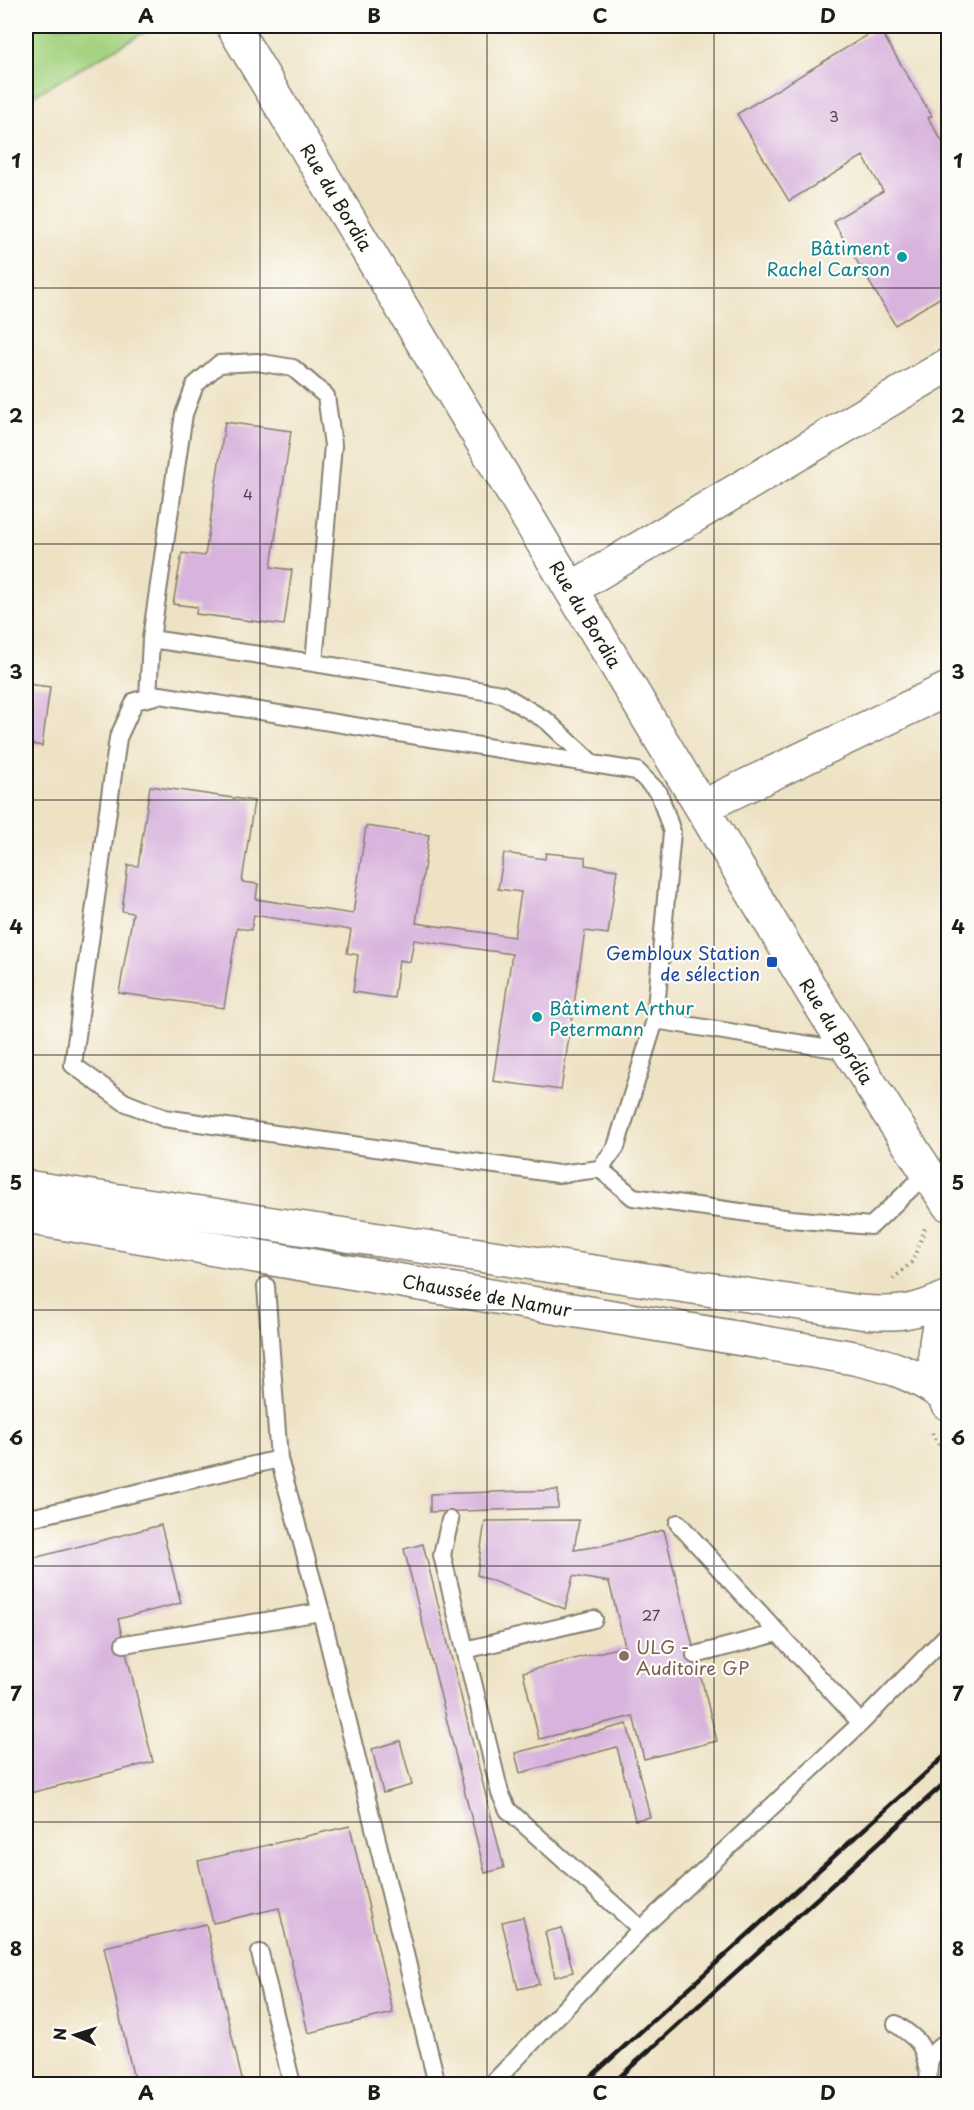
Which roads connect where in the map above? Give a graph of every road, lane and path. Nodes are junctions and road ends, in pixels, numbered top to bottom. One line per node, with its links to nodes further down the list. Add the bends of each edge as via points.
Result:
1 (233, 26): 3 (street, Rue du Bordia)
2 (948, 365): 3 (street)
3 (571, 589): 9 (street, Rue du Bordia)
4 (151, 639): 5 (lane); 5 (lane, via 184,414 195,385 219,364 257,362 292,368 326,396 333,445); 7 (lane)
5 (314, 663): 8 (lane, via 502,694 547,721)
6 (948, 688): 9 (street)
7 (148, 698): 8 (lane, via 160,695); 12 (lane, via 135,701 118,738 73,1065 124,1102 164,1118 558,1173)
8 (592, 764): 10 (lane, via 637,771 659,793 672,832)
9 (702, 807): 11 (street, Rue du Bordia)
10 (655, 1020): 11 (lane); 12 (lane, via 616,1147)
11 (849, 1051): 13 (street, Rue du Bordia)
12 (600, 1169): 13 (lane, via 633,1197 871,1226)
13 (927, 1173): 15 (street, Rue du Bordia)
14 (26, 1187): 19 (street, Chaussée de Namur, via 860,1312 902,1313)
15 (942, 1208): 17 (path, via 913,1261)
16 (26, 1217): 20 (street, Chaussée de Namur, via 854,1358 912,1375)
17 (889, 1282)
18 (266, 1286): 21 (lane)
19 (948, 1299): 20 (street, via 935,1344 936,1367)
20 (945, 1400)
21 (279, 1459): 22 (lane); 25 (lane)
22 (26, 1519)
23 (450, 1520): 30 (lane, via 442,1555)
24 (678, 1523): 27 (lane)
25 (321, 1612): 29 (lane); 39 (lane)
26 (594, 1619): 30 (lane)
27 (778, 1633): 31 (lane); 32 (lane)
28 (948, 1634): 32 (lane)
29 (124, 1644)
30 (465, 1650): 33 (lane, via 507,1810)
31 (695, 1655)
32 (861, 1723): 33 (lane)
33 (641, 1929): 40 (lane)
34 (260, 1953): 38 (lane)
35 (896, 2024): 37 (lane, via 925,2049)
36 (948, 2041): 37 (lane, via 930,2057)
37 (927, 2067): 41 (lane)
38 (292, 2085)
39 (437, 2085)
40 (492, 2085)
41 (929, 2085)

